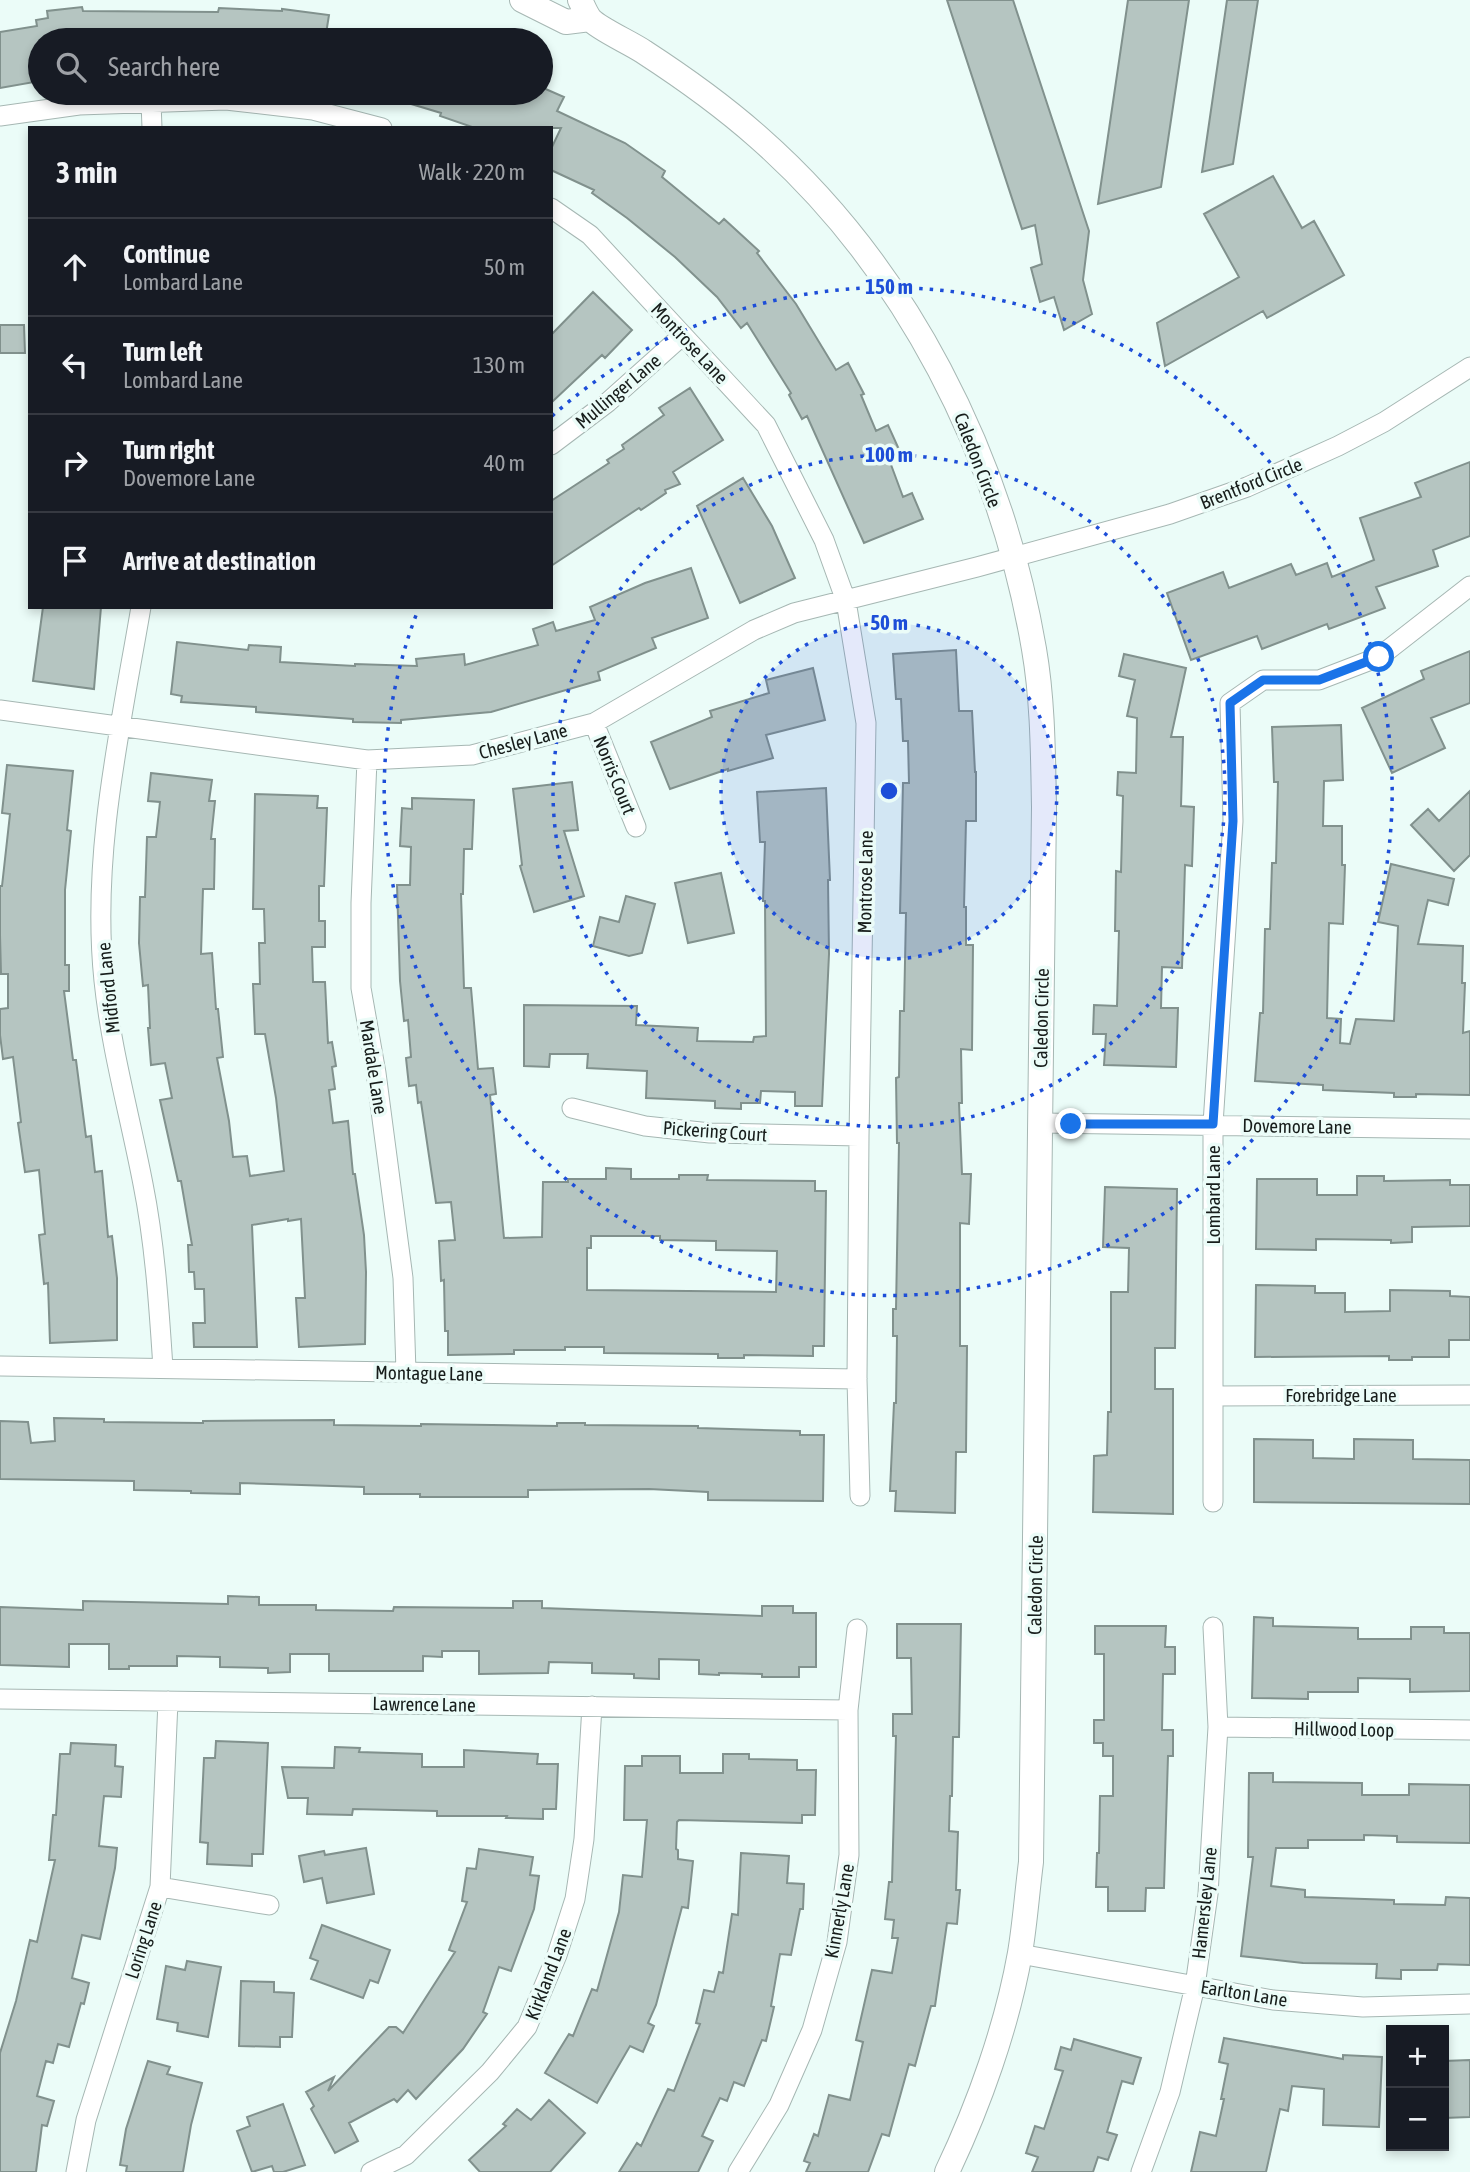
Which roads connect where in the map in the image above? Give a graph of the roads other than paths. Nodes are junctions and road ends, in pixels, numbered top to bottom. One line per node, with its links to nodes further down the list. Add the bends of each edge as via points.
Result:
1 (522, 0): 2 (street, Caledon Circle, via 566,22)
2 (585, 10): 13 (street, Caledon Circle, via 727,110 795,171 833,213 901,304 943,377 980,458)
3 (79, 105): 6 (street)
4 (151, 105): 7 (street)
5 (270, 105): 8 (street, via 313,110)
6 (0, 116)
7 (152, 126)
8 (374, 126)
9 (553, 209): 10 (street, Montrose Lane, via 590,235)
10 (682, 335): 12 (street, Mullinger Lane, via 608,402); 15 (street, Montrose Lane, via 766,425 824,540)
11 (1470, 367): 13 (street, Brentford Circle, via 1384,422 1247,487 1170,514)
12 (553, 443)
13 (1014, 556): 15 (street, Chesley Lane); 23 (street, Caledon Circle, via 1035,650 1043,744)
14 (1470, 586): 24 (street, Lombard Lane, via 1379,657 1319,680 1263,680 1230,703 1233,821)
15 (846, 601): 18 (street, Chesley Lane, via 794,612 754,630); 26 (street, Montrose Lane, via 866,723)
16 (141, 609): 19 (street, Midford Lane)
17 (0, 710): 19 (street, Chesley Lane)
18 (594, 723): 20 (street, Chesley Lane, via 472,755); 21 (street, Norris Court)
19 (120, 725): 20 (street, Chesley Lane); 28 (street, Midford Lane, via 105,834 101,901 104,981 144,1186)
20 (367, 760): 29 (street, Mardale Lane, via 361,988 403,1278)
21 (636, 827)
22 (572, 1108): 26 (street, Pickering Court, via 645,1126 710,1133)
23 (1040, 1123): 24 (street, Dovemore Lane); 45 (street, Caledon Circle, via 1033,1793 1031,1862)
24 (1213, 1124): 25 (street, Dovemore Lane); 32 (street, Lombard Lane)
25 (1470, 1129)
26 (859, 1136): 30 (street, Montrose Lane)
27 (0, 1366): 28 (street, Montague Lane)
28 (163, 1368): 29 (street, Montague Lane)
29 (406, 1372): 30 (street, Montague Lane)
30 (858, 1379): 33 (street, Montrose Lane)
31 (1470, 1395): 32 (street, Forebridge Lane)
32 (1213, 1396): 34 (street, Lombard Lane)
33 (860, 1496)
34 (1213, 1502)
35 (1213, 1627): 41 (street, Hamersley Lane)
36 (857, 1629): 40 (street, Kinnerly Lane)
37 (0, 1699): 38 (street, Lawrence Lane)
38 (168, 1701): 39 (street, Lawrence Lane); 43 (street, Loring Lane)
39 (592, 1706): 40 (street, Lawrence Lane); 48 (street, Kirkland Lane, via 584,1839 575,1899 557,1955 527,2027 490,2072)
40 (848, 1710): 52 (street, Kinnerly Lane, via 849,1854 836,1942 812,2030 779,2105)
41 (1218, 1727): 42 (street, Hillwood Loop); 46 (street, Hamersley Lane, via 1208,1895)
42 (1470, 1730)
43 (160, 1888): 44 (street); 49 (street, Loring Lane, via 86,2120)
44 (269, 1905)
45 (1020, 1954): 46 (street, Earlton Lane); 53 (street, Caledon Circle, via 982,2089)
46 (1195, 1986): 47 (street, Earlton Lane, via 1273,2000 1363,2007); 54 (street, Hamersley Lane, via 1170,2092)
47 (1470, 2004)
48 (407, 2155): 50 (street, Kirkland Lane); 51 (street)
49 (76, 2172)
50 (371, 2172)
51 (418, 2172)
52 (738, 2172)
53 (947, 2172)
54 (1141, 2172)

